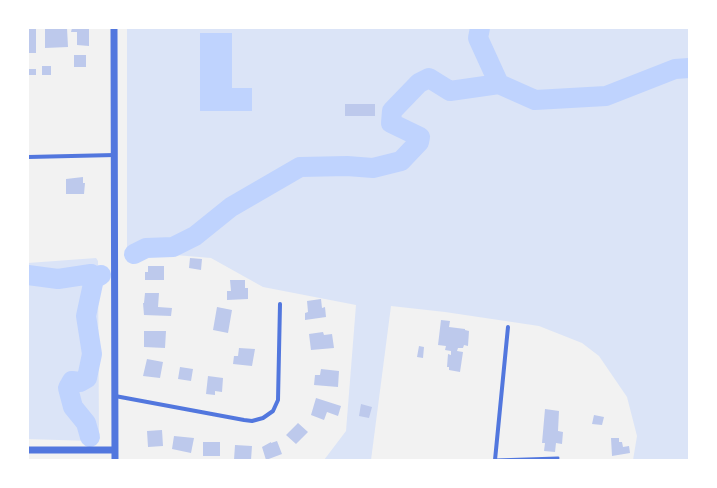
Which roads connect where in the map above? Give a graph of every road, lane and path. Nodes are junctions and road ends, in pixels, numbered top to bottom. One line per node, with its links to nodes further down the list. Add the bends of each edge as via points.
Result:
1 (114, 28): 2 (street)
2 (115, 155): 3 (street); 6 (street)
3 (28, 157)
4 (280, 304): 6 (street, via 278,400 269,414 258,420 244,420)
5 (508, 327): 11 (street)
6 (115, 396): 8 (street)
7 (28, 450): 8 (street)
8 (115, 450): 10 (street)
9 (558, 458): 11 (lane)
10 (115, 460)
11 (495, 460)

